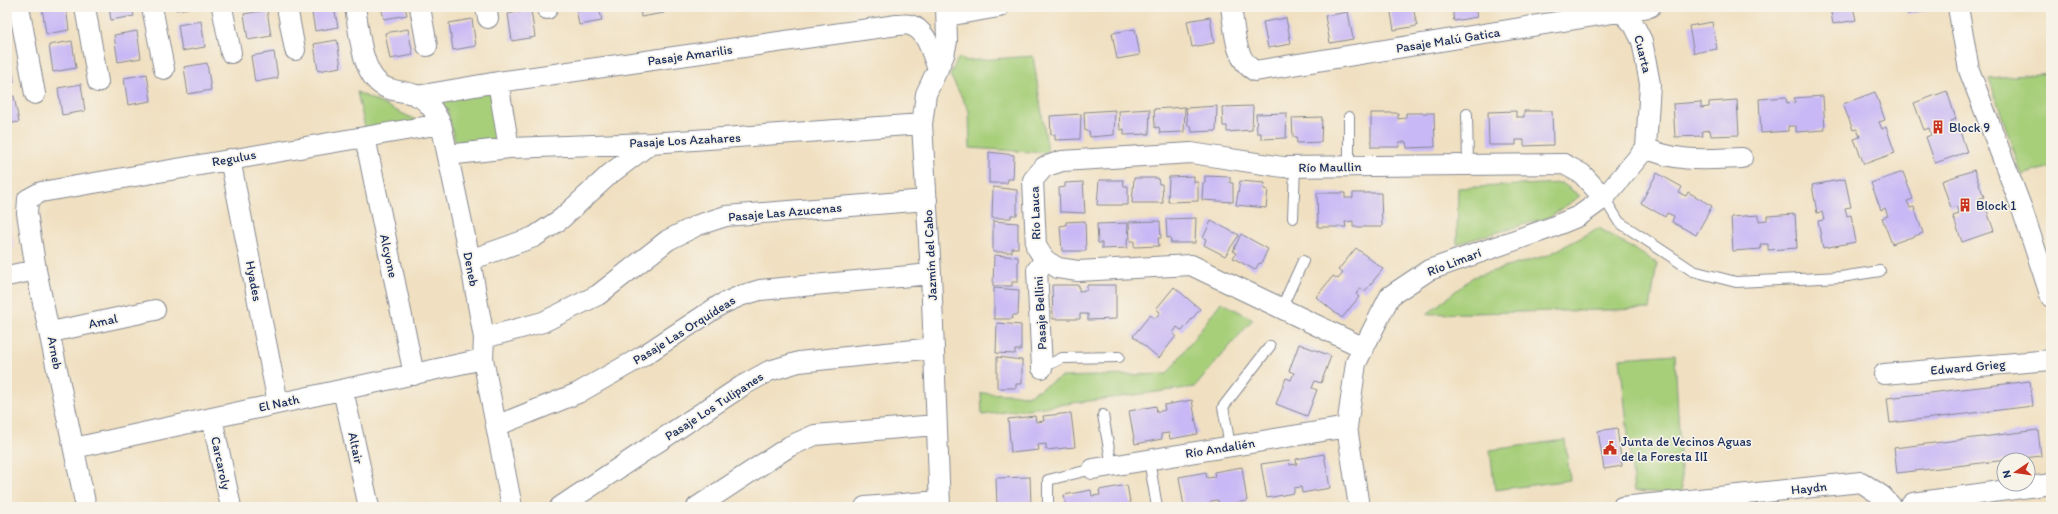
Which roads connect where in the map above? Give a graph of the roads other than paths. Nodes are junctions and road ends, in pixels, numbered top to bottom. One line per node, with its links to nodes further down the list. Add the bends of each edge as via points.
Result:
1 (19, 7): 21 (street)
2 (85, 7): 19 (street)
3 (152, 7): 17 (street)
4 (222, 7): 16 (street)
5 (287, 7): 15 (street)
6 (355, 7): 22 (street, Deneb, via 369,70 380,84 397,92)
7 (420, 7): 14 (street)
8 (999, 7): 13 (street)
9 (1231, 7): 12 (street, Pasaje Malú Gatica, via 1241,57 1246,66 1255,71)
10 (1650, 7): 12 (street, Pasaje Malú Gatica)
11 (1958, 7): 49 (street, via 1969,70 2022,209)
12 (1619, 9): 30 (street, Cuarta, via 1634,25 1642,41 1650,84)
13 (947, 12): 18 (street, Jazmín del Cabo, via 947,41)
14 (427, 46)
15 (295, 50)
16 (231, 53)
17 (164, 69)
18 (938, 69): 20 (street, Pasaje Amarilis, via 927,41 919,30 910,25); 26 (street, Jazmín del Cabo, via 926,94)
19 (98, 82)
20 (498, 82): 22 (street, Pasaje Amarilis); 29 (street)
21 (35, 94)
22 (418, 96): 25 (street, Deneb, via 432,107)
23 (1467, 114): 34 (lane)
24 (1349, 117): 35 (lane)
25 (441, 124): 27 (street, Regulus); 31 (street, Deneb)
26 (922, 124): 28 (street, Pasaje Los Azahares); 40 (street, Jazmín del Cabo)
27 (364, 137): 33 (street, Regulus); 62 (street, Alcyone)
28 (652, 143): 29 (street, Pasaje Los Azahares); 42 (street, via 610,174 561,219 534,237)
29 (509, 148): 31 (street, Pasaje Los Azahares)
30 (1646, 148): 32 (street, via 1684,160); 38 (street, Río Limarí)
31 (448, 155): 42 (street, Deneb)
32 (1742, 158)
33 (230, 159): 39 (street, Regulus, via 41,192); 64 (street, Hyades)
34 (1468, 165): 35 (street, Río Maullin); 38 (street, Río Maullin, via 1564,164 1582,174)
35 (1349, 166): 37 (street, Río Maullin)
36 (1044, 167): 37 (street, Río Maullin, via 1062,161 1191,153); 43 (street, Río Lauca, via 1034,180 1036,246)
37 (1295, 167): 41 (lane)
38 (1604, 198): 46 (lane, via 1620,222 1693,271 1736,282 1840,277); 56 (street, Río Limarí, via 1579,216 1550,228 1429,270 1390,296)
39 (28, 199): 45 (street, Arneb, via 26,214)
40 (927, 200): 47 (street, Jazmín del Cabo); 53 (street, Pasaje Las Azucenas, via 726,216 698,225 668,240 598,295 543,322)
41 (1293, 218)
42 (470, 260): 53 (street, Deneb)
43 (1045, 260): 50 (street, via 1058,268 1078,271 1191,265); 60 (street, Pasaje Bellini, via 1037,270)
44 (1304, 260): 50 (lane)
45 (36, 270): 48 (street); 52 (street, Arneb)
46 (1880, 271)
47 (931, 274): 55 (street, Jazmín del Cabo); 68 (street, Pasaje Las Orquídeas, via 760,290 740,296 720,305 643,356 578,393)
48 (7, 276)
49 (2051, 297)
50 (1281, 309): 56 (street)
51 (155, 310): 52 (street, Amal)
52 (51, 332): 71 (street, Arneb)
53 (484, 338): 58 (street, Deneb)
54 (1270, 346): 70 (lane, via 1223,407)
55 (934, 348): 67 (street, Jazmín del Cabo); 80 (street, Pasaje Los Tulipanes, via 798,362 769,371 742,386)
56 (1364, 348): 69 (street, Río Limarí, via 1356,363)
57 (1119, 357): 60 (lane, via 1062,358)
58 (483, 359): 62 (street, El Nath); 68 (street, Deneb)
59 (2051, 360): 61 (street, Edward Grieg)
60 (1042, 368)
61 (1884, 374)
62 (414, 375): 63 (street, El Nath)
63 (343, 390): 64 (street, El Nath); 78 (street, Altair)
64 (278, 403): 66 (street, El Nath)
65 (1103, 415): 73 (lane)
66 (212, 418): 71 (street, El Nath); 77 (street, Carcaroly)
67 (936, 425): 75 (street, Jazmín del Cabo); 81 (street, via 815,435 790,446)
68 (496, 426): 79 (street, Deneb)
69 (1348, 427): 70 (street, Río Andalién); 85 (street, Río Limarí)
70 (1230, 446): 72 (street, Río Andalién)
71 (74, 448): 76 (street, Arneb)
72 (1149, 460): 73 (street, Río Andalién); 84 (lane)
73 (1103, 467): 83 (lane, via 1048,480)
74 (2051, 484): 88 (street, via 1913,503)
75 (939, 504): 82 (street)
76 (86, 507)
77 (231, 507)
78 (368, 507)
79 (512, 507)
80 (560, 507)
81 (697, 507)
82 (864, 507)
83 (1048, 507)
84 (1157, 507)
85 (1359, 507)
86 (1622, 507): 87 (street, Haydn, via 1861,482 1882,496)
87 (1892, 507)
88 (1909, 507)

